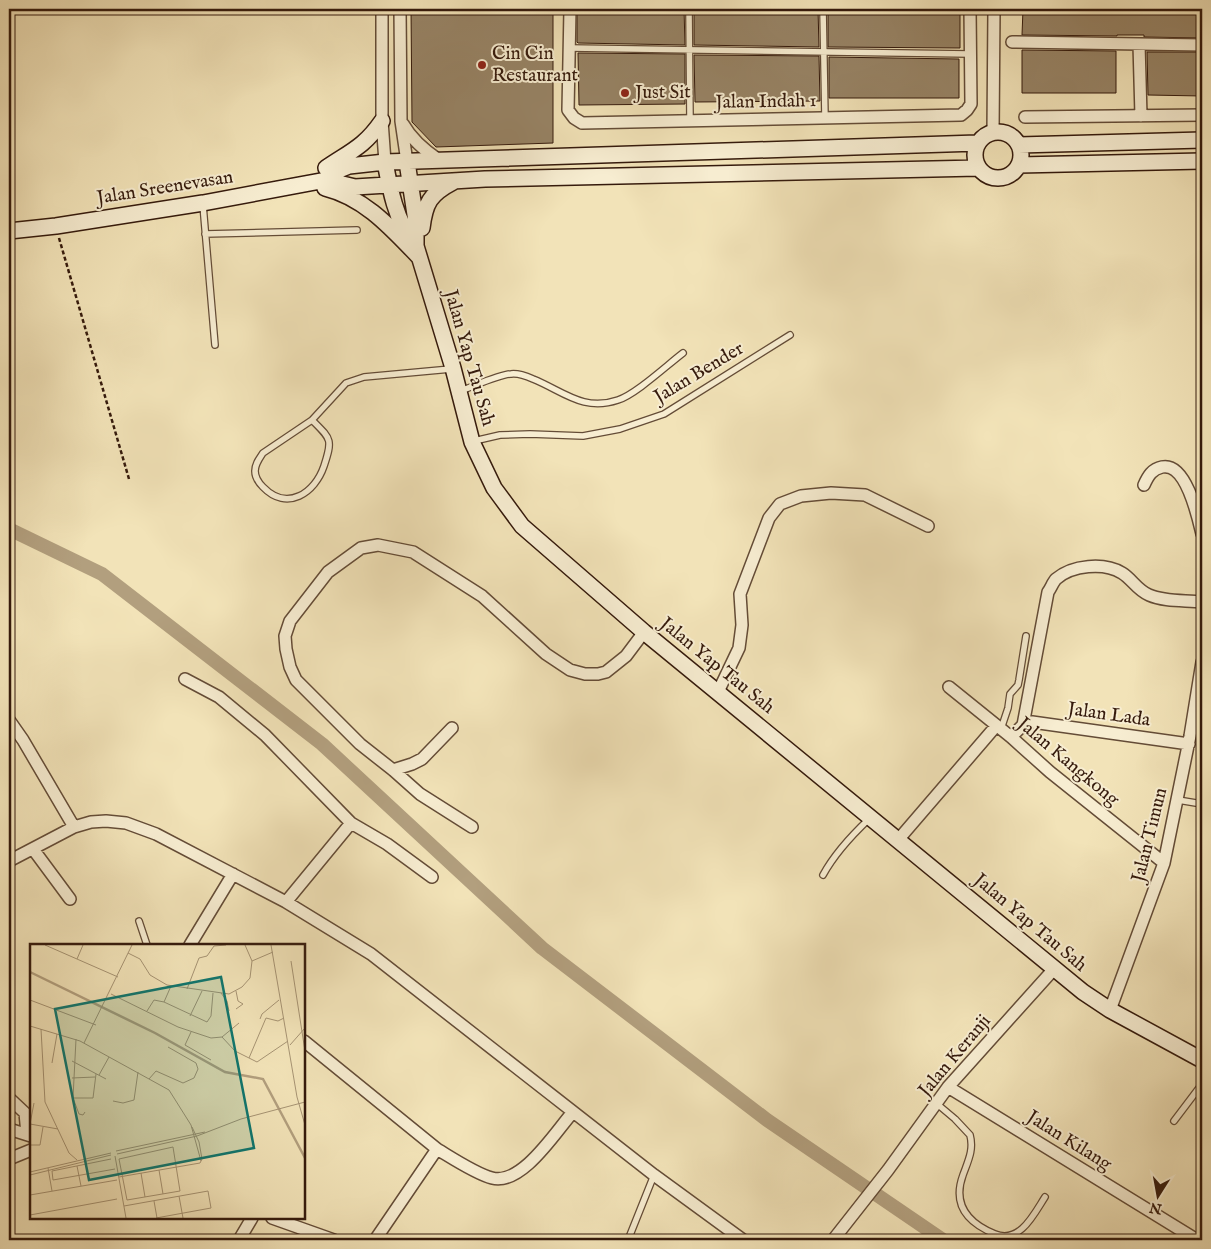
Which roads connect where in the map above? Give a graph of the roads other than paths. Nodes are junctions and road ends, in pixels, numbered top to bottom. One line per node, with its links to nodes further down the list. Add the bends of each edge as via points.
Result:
1 (382, 9): 19 (street)
2 (400, 9): 20 (street)
3 (570, 9): 11 (street, Jalan Indah 1)
4 (689, 9): 12 (lane)
5 (823, 9): 13 (lane)
6 (970, 9): 14 (street, Jalan Indah 1)
7 (994, 9): 22 (street)
8 (1012, 42): 9 (street)
9 (1139, 44): 10 (street); 16 (street)
10 (1202, 45)
11 (570, 48): 12 (lane); 21 (street, Jalan Indah 1, via 568,110 582,123)
12 (689, 50): 13 (lane); 21 (lane)
13 (824, 52): 14 (lane); 18 (lane)
14 (970, 54): 18 (street, Jalan Indah 1, via 971,104 962,115)
15 (1202, 115): 16 (street)
16 (1141, 116): 17 (street)
17 (1025, 117)
18 (825, 118): 21 (street, Jalan Indah 1)
19 (382, 121): 28 (street); 34 (street, via 363,145)
20 (401, 121): 26 (street, via 415,142); 29 (street)
21 (690, 121)
22 (993, 132): 24 (street); 25 (street, via 1008,134)
23 (1202, 140): 25 (street)
24 (977, 143): 26 (street); 31 (street, via 974,152)
25 (1019, 146): 30 (street)
26 (439, 160): 29 (street)
27 (1202, 160): 30 (street)
28 (385, 162): 29 (street); 32 (street, via 349,166); 36 (street)
29 (407, 162): 35 (street, Jalan Yap Tau Sah)
30 (1019, 165): 31 (street, via 1007,177 999,179 983,174)
31 (978, 168): 33 (street)
32 (326, 180): 34 (street, Jalan Sreenevasan); 36 (street, via 354,187)
33 (457, 181): 35 (street); 41 (street, via 438,190 426,207)
34 (302, 184): 37 (street, Jalan Sreenevasan); 41 (street, via 327,188 367,207)
35 (412, 184): 36 (street); 41 (street, Jalan Yap Tau Sah)
36 (390, 185): 41 (street, via 402,224)
37 (203, 203): 39 (street, Jalan Sreenevasan); 40 (lane)
38 (356, 230): 40 (lane)
39 (9, 231)
40 (205, 234): 43 (lane)
41 (417, 251): 45 (street, Jalan Yap Tau Sah)
42 (790, 335): 48 (lane, Jalan Bender, via 664,414 620,429 583,436 530,434)
43 (215, 345)
44 (683, 353): 46 (lane, via 627,396 604,403 581,402 545,384 510,374)
45 (453, 368): 46 (street, Jalan Yap Tau Sah); 47 (lane, via 364,377 346,382)
46 (458, 392): 48 (street, Jalan Yap Tau Sah)
47 (312, 420): 47 (lane, via 330,439 322,471 308,492 297,498 286,500 271,494 256,477 256,464 262,453)
48 (472, 442): 53 (street, Jalan Yap Tau Sah, via 494,488 522,526)
49 (1144, 485): 51 (street, via 1155,468 1170,467 1186,483)
50 (928, 526): 58 (street, via 865,496 831,493 801,496 780,504 769,518 740,594 742,625 739,648)
51 (1202, 534)
52 (1202, 602): 61 (street, via 1152,596 1112,568 1100,566 1065,572 1054,580 1046,601)
53 (644, 632): 58 (street, Jalan Yap Tau Sah); 66 (street, via 626,656 606,672 585,674 570,670 546,654 482,596 413,552 378,544 361,548 328,572 290,621 285,636 286,648 296,680 360,744)
54 (1026, 636): 62 (lane, via 1019,680 1010,694 1008,708)
55 (1202, 666): 59 (street, Jalan Timun)
56 (185, 679): 70 (street, via 219,697 264,735)
57 (949, 687): 62 (street, Jalan Kangkong)
58 (718, 692): 69 (street, Jalan Yap Tau Sah)
59 (1198, 712): 65 (street, Jalan Timun)
60 (9, 720): 71 (street)
61 (1024, 721): 64 (street); 65 (street, Jalan Lada)
62 (998, 727): 64 (street, Jalan Kangkong); 73 (street)
63 (452, 728): 66 (street, via 422,759)
64 (1011, 737): 76 (street, Jalan Kangkong)
65 (1189, 744): 67 (street, Jalan Timun)
66 (393, 770): 72 (street, via 420,794)
67 (1178, 800): 68 (lane); 76 (street, Jalan Timun)
68 (1202, 804)
69 (871, 818): 73 (street, Jalan Yap Tau Sah); 78 (lane, via 842,846)
70 (351, 823): 79 (street); 81 (street)
71 (74, 827): 74 (street); 77 (street, via 91,822 126,823 156,834)
72 (472, 827)
73 (898, 840): 85 (street, Jalan Yap Tau Sah)
74 (33, 849): 75 (street); 80 (street)
75 (9, 862)
76 (1164, 864): 86 (street, Jalan Timun)
77 (233, 874): 81 (street); 84 (street)
78 (823, 875)
79 (432, 877)
80 (70, 899)
81 (286, 902): 93 (street, via 371,954)
82 (139, 921): 83 (lane)
83 (147, 944)
84 (191, 944)
85 (1054, 969): 86 (street, Jalan Yap Tau Sah); 90 (street, Jalan Keranji)
86 (1110, 1010): 88 (street, Jalan Yap Tau Sah)
87 (305, 1042): 97 (street)
88 (1202, 1060)
89 (1202, 1084): 94 (lane)
90 (948, 1087): 92 (street, Jalan Keranji); 110 (street, Jalan Kilang)
91 (9, 1098): 96 (street, via 25,1114)
92 (936, 1103): 101 (lane, via 970,1135 971,1152 959,1198 973,1222 985,1230 1009,1237 1026,1224); 109 (street, Jalan Keranji)
93 (573, 1112): 97 (street, via 520,1172 507,1178 492,1178); 100 (street)
94 (1174, 1121)
95 (9, 1129): 96 (street)
96 (29, 1135)
97 (437, 1149): 106 (street)
98 (30, 1150): 99 (street)
99 (9, 1159)
100 (654, 1175): 107 (lane); 108 (street)
101 (1045, 1197)
102 (251, 1219): 104 (street)
103 (275, 1219): 105 (street)
104 (240, 1240)
105 (334, 1240)
106 (375, 1240)
107 (628, 1240)
108 (743, 1240)
109 (833, 1240)
110 (1196, 1240)

